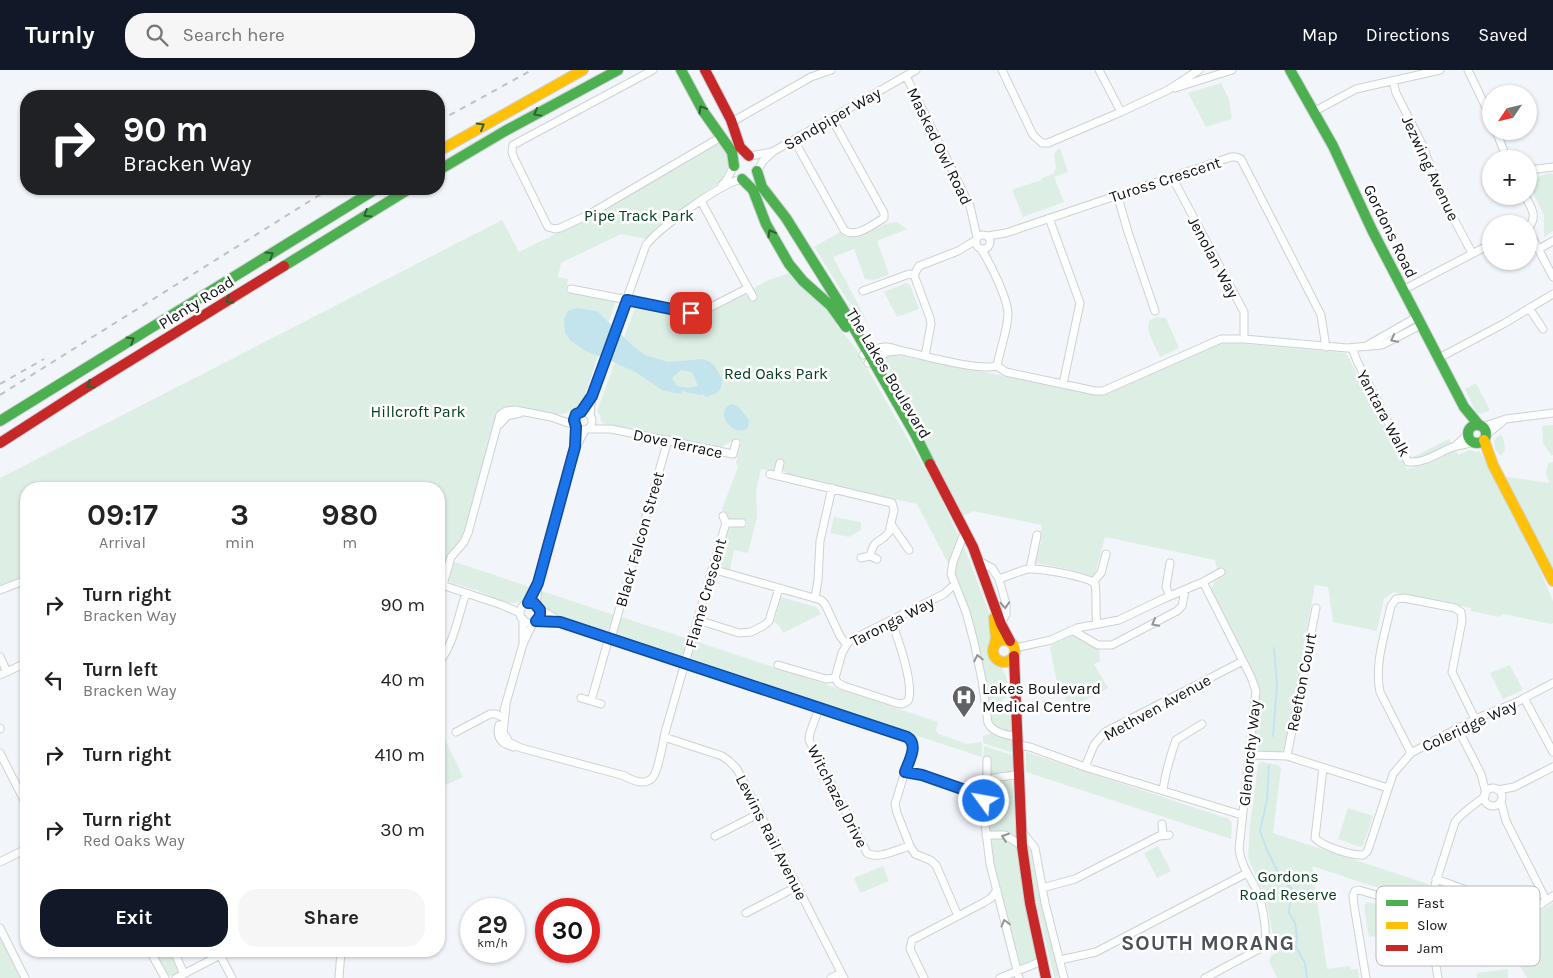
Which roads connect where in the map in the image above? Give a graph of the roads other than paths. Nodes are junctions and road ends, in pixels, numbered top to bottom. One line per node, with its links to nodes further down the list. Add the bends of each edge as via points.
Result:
1 (583, 70): 30 (main road, one-way to 1)
2 (618, 70): 33 (main road, one-way to 33)
3 (645, 70): 19 (street)
4 (653, 70): 19 (street)
5 (681, 70): 28 (main road, one-way to 5)
6 (705, 70): 27 (main road)
7 (831, 70): 27 (street, via 811,77)
8 (916, 70): 18 (street, Sandpiper Way)
9 (1002, 70): 25 (street, via 1028,122 1043,141)
10 (1099, 70): 25 (street)
11 (1199, 70): 16 (street)
12 (1232, 70): 21 (street)
13 (1290, 70): 24 (main road, Gordons Road)
14 (1440, 70): 17 (street)
15 (1468, 70): 23 (street)
16 (1191, 72): 21 (street); 22 (street)
17 (1410, 73): 20 (street)
18 (906, 76): 26 (street, Sandpiper Way); 47 (street, Masked Owl Road, via 952,168)
19 (641, 77): 28 (street, via 513,145 514,158 548,228 572,223 601,208)
20 (1392, 81): 24 (street, via 1356,89); 51 (street, Jezwing Avenue, via 1423,146 1439,191)
21 (1196, 82): 22 (street)
22 (1168, 90): 25 (street)
23 (1482, 99)
24 (1314, 111): 58 (main road, Gordons Road)
25 (1121, 112)
26 (832, 119): 29 (street, Sandpiper Way); 29 (street, via 884,213 884,218 866,229 853,234 844,230)
27 (732, 122): 28 (main road); 32 (main road, via 740,148)
28 (721, 137): 34 (main road, via 732,152)
29 (794, 140): 31 (street, Sandpiper Way)
30 (445, 148)
31 (774, 151): 32 (street, Sandpiper Way); 37 (street, Sandpiper Way)
32 (750, 156): 34 (main road, via 741,156); 37 (main road, via 756,160)
33 (445, 166)
34 (734, 166): 39 (main road, via 735,174); 40 (street)
35 (1553, 167): 36 (street)
36 (1537, 169)
37 (758, 171): 39 (main road, via 753,178); 52 (main road, The Lakes Boulevard, via 762,187 784,214)
38 (1172, 177): 41 (street, Tuross Crescent); 67 (street, Jenolan Way, via 1244,312); 68 (street, Tuross Crescent, via 1231,157 1241,159 1322,315)
39 (741, 179): 40 (street); 57 (main road, The Lakes Boulevard, one-way to 39, via 789,264 766,224 753,190)
40 (718, 189): 44 (street)
41 (1117, 194): 45 (street, Tuross Crescent); 64 (street)
42 (366, 195): 80 (main road, Plenty Road, one-way to 42)
43 (399, 195): 86 (main road, Plenty Road, one-way to 86)
44 (701, 201): 56 (street); 62 (street, via 669,224 650,246)
45 (1049, 218): 47 (street, Tuross Crescent); 74 (street, via 1080,303)
46 (1553, 241): 50 (street)
47 (983, 242): 53 (street, Tuross Crescent, via 919,266); 73 (street, via 1007,306)
48 (1537, 245): 50 (street)
49 (1482, 249): 51 (street)
50 (1539, 249): 54 (street)
51 (1472, 254): 58 (street)
52 (818, 270): 57 (main road, via 818,283); 71 (main road, The Lakes Boulevard)
53 (914, 275): 59 (street); 70 (street, via 931,324)
54 (1553, 277)
55 (571, 288): 62 (street)
56 (748, 288): 61 (street); 62 (street, via 695,313)
57 (810, 288): 71 (main road, The Lakes Boulevard, via 838,315)
58 (1403, 290): 65 (main road, Gordons Road)
59 (863, 291)
60 (1553, 294): 63 (street)
61 (753, 297)
62 (627, 300): 75 (street)
63 (1529, 308): 66 (street); 72 (street)
64 (1155, 311)
65 (1419, 321): 69 (street, via 1382,345); 72 (main road, Gordons Road)
66 (1543, 329)
67 (1244, 339): 68 (street); 74 (street, via 1221,339 1103,391)
68 (1326, 347): 69 (street)
69 (1352, 348): 84 (street, Yantara Walk, via 1408,462 1421,462 1466,445)
70 (925, 356): 71 (street, via 885,346); 73 (street, via 987,368)
71 (868, 358): 91 (main road, The Lakes Boulevard)
72 (1439, 358): 84 (main road, Gordons Road)
73 (997, 366): 74 (street, via 1006,372)
74 (1063, 384)
75 (592, 396): 76 (street); 79 (street)
76 (578, 413): 78 (street); 79 (street, via 586,412); 81 (street)
77 (1553, 413): 84 (street, Yantara Walk, via 1506,419)
78 (551, 417): 81 (street); 104 (street, via 511,412 500,415 468,533 451,557)
79 (591, 418): 82 (street, Dove Terrace); 83 (street, via 591,425)
80 (0, 421)
81 (575, 426): 83 (street); 88 (street)
82 (611, 429): 83 (street, Dove Terrace); 85 (street, Dove Terrace)
83 (586, 430): 88 (street)
84 (1477, 434): 106 (main road, Gordons Road)
85 (668, 440): 87 (street, Dove Terrace, via 733,454); 131 (street, Black Falcon Street)
86 (0, 443)
87 (736, 443)
88 (575, 447): 110 (street)
89 (780, 463): 90 (street, via 774,475)
90 (832, 488): 93 (street, via 891,502 894,505); 120 (street, via 820,541)
91 (952, 508): 95 (main road, The Lakes Boulevard); 99 (main road, The Lakes Boulevard)
92 (742, 523): 101 (street, Flame Crescent, via 724,520)
93 (891, 524): 96 (street); 98 (street, via 888,534 874,543 873,558)
94 (1036, 535): 102 (street)
95 (963, 536): 111 (street, via 951,570); 134 (main road, The Lakes Boulevard, via 992,612 996,634)
96 (909, 550)
97 (1106, 554): 108 (street, via 1101,572)
98 (860, 558)
99 (979, 561): 105 (street, The Lakes Boulevard, via 992,568); 128 (main road, The Lakes Boulevard)
100 (1170, 563): 119 (street, via 1166,587)
101 (712, 569): 113 (street); 124 (street, Flame Crescent)
102 (1030, 569): 105 (street); 108 (street)
103 (1221, 572): 109 (street)
104 (445, 573)
105 (998, 579): 128 (street, The Lakes Boulevard, one-way to 128, via 1006,604 1006,614)
106 (1553, 581)
107 (20, 582): 114 (street)
108 (1093, 582): 129 (street)
109 (1203, 582): 115 (street); 139 (street, Glenorchy Way)
110 (538, 583): 121 (street); 123 (street)
111 (955, 584): 117 (street, Taronga Way); 118 (street)
112 (445, 585): 116 (street)
113 (779, 588): 120 (street); 124 (street, via 769,621 752,632 739,633)
114 (0, 590)
115 (1185, 590): 119 (street); 130 (street, one-way to 130, via 1182,606 1177,611 1112,645 1098,645)
116 (466, 593): 123 (street); 136 (street)
117 (944, 594): 118 (street, Taronga Way); 125 (street, Taronga Way)
118 (959, 594): 158 (street, one-way to 118, via 993,730 988,723 971,627)
119 (1170, 596): 129 (street, via 1119,620)
120 (815, 598): 132 (street, via 825,604)
121 (539, 607): 123 (street); 126 (street, via 540,616); 127 (street)
122 (1316, 608): 163 (street, Reefton Court)
123 (523, 610): 126 (street, via 527,622); 133 (street)
124 (698, 620): 140 (street, Flame Crescent)
125 (891, 620): 132 (street, Taronga Way); 144 (street, via 908,678 908,701 896,703 844,686)
126 (535, 622): 127 (street); 133 (street)
127 (560, 622): 131 (street)
128 (1000, 624): 135 (main road, The Lakes Boulevard)
129 (1097, 624): 130 (street)
130 (1072, 630): 135 (street, via 1051,640)
131 (610, 638): 140 (street); 149 (street, Black Falcon Street)
132 (848, 642): 144 (street, Taronga Way)
133 (523, 644): 152 (street)
134 (994, 647): 135 (main road, via 1003,640); 138 (main road, via 995,656)
135 (1013, 648): 138 (main road, via 1006,661); 145 (main road)
136 (445, 654)
137 (0, 657): 143 (street)
138 (1000, 660): 145 (main road)
139 (1243, 661): 162 (street, Glenorchy Way, via 1256,692); 165 (street, Methven Avenue, via 1105,732 1094,745)
140 (685, 663): 151 (street); 157 (street, Flame Crescent)
141 (778, 665): 144 (street, via 826,679)
142 (20, 666): 143 (street)
143 (4, 673)
144 (835, 678)
145 (1013, 683): 158 (main road)
146 (1553, 683): 148 (street, Coleridge Way)
147 (581, 698): 149 (street)
148 (1524, 698): 153 (street, Coleridge Way); 159 (street)
149 (591, 701): 150 (street)
150 (601, 704)
151 (819, 708): 168 (street, via 910,738 913,746); 189 (street, Witchazel Drive, via 810,740 864,849 869,855 877,856)
152 (502, 718): 156 (street, via 478,721); 157 (street, Flame Crescent, via 504,736 521,748 638,782 649,780 654,775)
153 (1474, 719): 155 (street, Coleridge Way); 161 (street, via 1452,672 1461,612 1446,606 1396,599 1391,606 1378,665 1378,682)
154 (1202, 724): 175 (street, via 1176,740 1168,757)
155 (1457, 727): 161 (street, Coleridge Way); 170 (street)
156 (456, 732)
157 (664, 737): 182 (street, Lewins Rail Avenue, via 729,760 740,773)
158 (1018, 745): 165 (street, Glenorchy Way); 169 (main road)
159 (1553, 752)
160 (0, 753): 176 (street)
161 (1411, 753): 173 (street, Coleridge Way, via 1398,766)
162 (1250, 755): 163 (street); 183 (street, Glenorchy Way)
163 (1287, 756): 166 (street)
164 (987, 760): 171 (street)
165 (1086, 766): 175 (street, Glenorchy Way)
166 (1322, 768): 173 (street); 173 (street, Coleridge Way, via 1315,838 1321,844 1359,856 1367,852)
167 (1553, 768): 172 (street)
168 (906, 769): 177 (street); 189 (street, via 894,806)
169 (1018, 774): 171 (street); 186 (main road)
170 (1481, 774): 174 (street); 178 (street)
171 (987, 781): 177 (street)
172 (1514, 787): 174 (street); 179 (street)
173 (1388, 788)
174 (1496, 790): 178 (street); 179 (street, via 1501,794)
175 (1163, 791): 183 (street, Glenorchy Way)
176 (20, 792)
177 (985, 793): 187 (street)
178 (1485, 795): 180 (street); 181 (street)
179 (1501, 800): 180 (street, via 1497,805); 184 (street)
180 (1491, 805): 181 (street); 184 (street)
181 (1470, 809): 195 (street, via 1458,816 1455,822)
182 (760, 813): 188 (street); 196 (street, Lewins Rail Avenue)
183 (1242, 815): 194 (street, Glenorchy Way, via 1239,849)
184 (1506, 821): 199 (street)
185 (1162, 824): 200 (street, via 1166,835 1075,879)
186 (1020, 829): 190 (main road); 200 (street, via 1035,848)
187 (986, 834): 190 (street, one-way to 187, via 1005,835); 202 (street)
188 (715, 836)
189 (910, 846): 210 (street, via 914,854 936,865)
190 (1022, 846): 193 (main road)
191 (20, 852): 192 (street)
192 (1, 862)
193 (1025, 867): 218 (main road, via 1030,908); 231 (main road)
194 (1247, 873): 217 (street, via 1096,952); 233 (street, Glenorchy Way, via 1258,894 1266,943)
195 (1436, 879): 197 (street); 198 (street)
196 (798, 886): 209 (street); 221 (street, Lewins Rail Avenue)
197 (1434, 886)
198 (1455, 886)
199 (1539, 886)
200 (1042, 888): 217 (street)
201 (1540, 888): 205 (street)
202 (997, 890): 206 (street); 208 (street)
203 (1376, 895): 234 (street, via 1359,890 1353,896)
204 (1553, 896): 205 (street)
205 (1546, 900): 207 (street)
206 (983, 903): 208 (street, via 995,902); 210 (street)
207 (1540, 904)
208 (1001, 907): 220 (street, one-way to 208)
209 (746, 913)
210 (958, 916): 228 (street, via 910,942 911,953)
211 (0, 928): 222 (street)
212 (153, 957): 223 (street)
213 (177, 957): 219 (street)
214 (216, 957): 219 (street)
215 (221, 957): 225 (street)
216 (341, 957): 226 (street)
217 (1060, 960): 232 (street)
218 (1043, 964): 220 (street); 230 (main road)
219 (184, 974): 224 (street)
220 (1018, 974): 229 (street)
221 (842, 975): 227 (street)
222 (26, 978)
223 (165, 978)
224 (176, 978)
225 (232, 978)
226 (339, 978)
227 (831, 978)
228 (924, 978)
229 (1000, 978)
230 (1046, 978)
231 (1051, 978)
232 (1064, 978)
233 (1205, 978)
234 (1366, 978)

